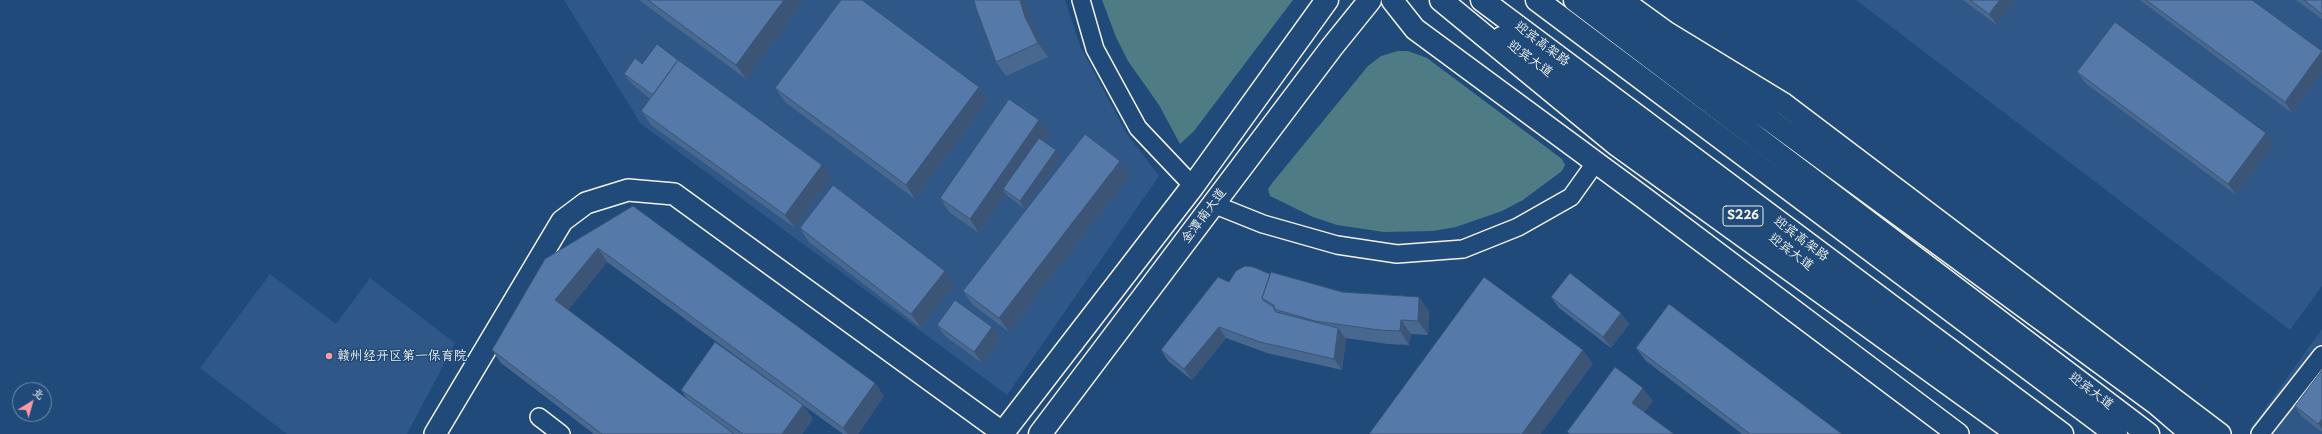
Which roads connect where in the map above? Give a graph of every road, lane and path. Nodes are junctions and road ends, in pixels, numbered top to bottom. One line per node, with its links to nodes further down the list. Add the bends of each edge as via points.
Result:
1 (1081, 0): 13 (street, via 1095,49 1138,128)
2 (1327, 0): 13 (main road, 金潭南大道)
3 (1370, 0): 14 (main road, 金潭南大道)
4 (1392, 0): 12 (street, via 1415,28)
5 (1441, 0): 22 (main road, via 1616,144)
6 (1449, 0): 23 (main road, 迎宾大道 / S226, via 1621,125)
7 (1482, 0): 24 (main road, 迎宾高架路)
8 (1537, 0): 25 (main road)
9 (1575, 0): 26 (main road, 迎宾大道)
10 (1593, 0): 27 (main road, via 1770,120 2157,404)
11 (1622, 0): 28 (street, via 1666,32 1784,104)
12 (1596, 162): 14 (street, via 1570,197 1518,227 1463,249 1397,254 1337,245 1263,224); 21 (street)
13 (1193, 186): 19 (main road, 金潭南大道)
14 (1214, 204): 20 (main road, 金潭南大道)
15 (2322, 355): 29 (street)
16 (539, 417): 18 (street)
17 (435, 434): 19 (street, via 562,221 586,203 628,190 674,194)
18 (561, 434)
19 (1003, 434)
20 (1040, 434)
21 (1958, 434)
22 (2018, 434)
23 (2034, 434)
24 (2062, 434)
25 (2116, 434)
26 (2148, 434)
27 (2192, 434)
28 (2220, 434)
29 (2260, 434)

